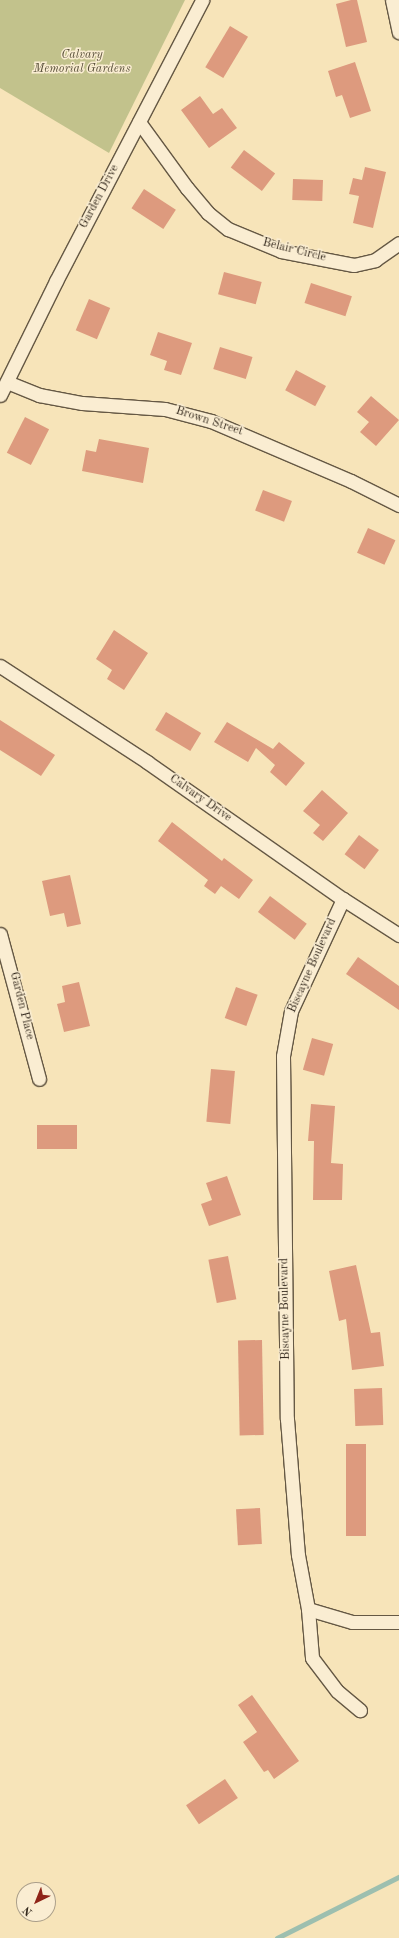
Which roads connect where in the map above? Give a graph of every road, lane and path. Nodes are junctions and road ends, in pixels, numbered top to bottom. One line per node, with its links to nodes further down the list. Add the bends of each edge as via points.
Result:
1 (202, 0): 4 (street, Garden Drive)
2 (392, 0): 3 (street)
3 (399, 32)
4 (139, 122): 5 (street, Belair Circle, via 187,188 208,213 228,229 281,251 354,265 375,260); 6 (street, Garden Drive, via 56,281)
5 (399, 243)
6 (7, 382): 7 (street, Garden Drive); 8 (street, Brown Street, via 39,394 68,400 166,409 211,421 351,481)
7 (0, 395)
8 (399, 505)
9 (0, 666): 10 (street, Calvary Drive, via 140,757)
10 (343, 899): 12 (street, Calvary Drive); 14 (street, Biscayne Boulevard, via 291,1011 283,1056 287,1419 298,1555)
11 (0, 934): 13 (street, Garden Place)
12 (399, 935)
13 (39, 1079)
14 (308, 1609): 15 (street, via 352,1622); 16 (street, Biscayne Boulevard, via 312,1658 337,1691)
15 (399, 1622)
16 (360, 1710)

